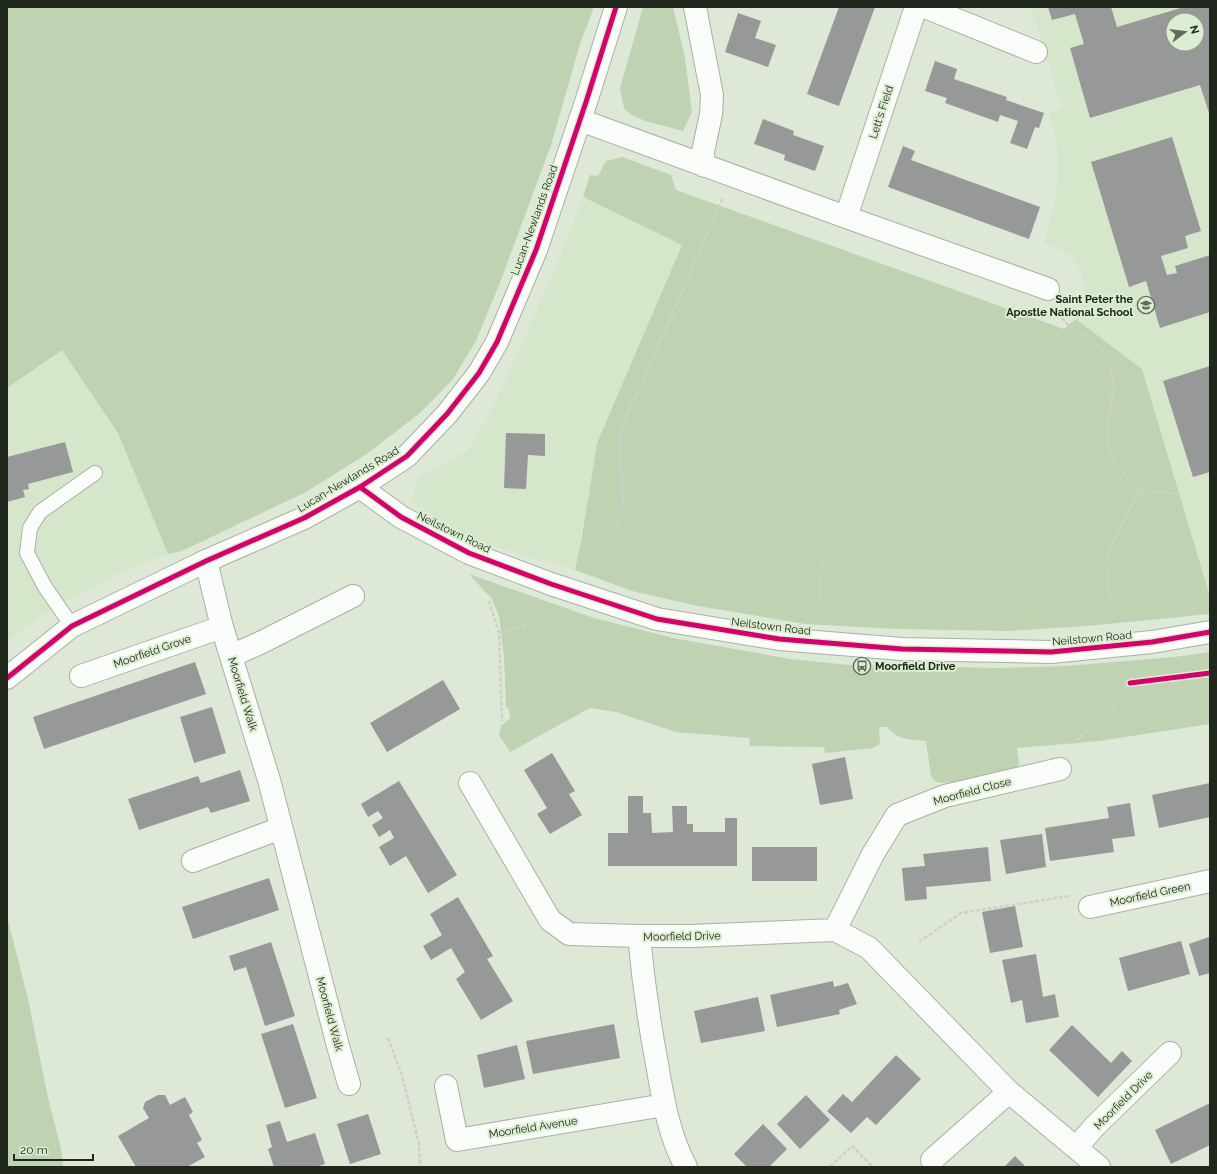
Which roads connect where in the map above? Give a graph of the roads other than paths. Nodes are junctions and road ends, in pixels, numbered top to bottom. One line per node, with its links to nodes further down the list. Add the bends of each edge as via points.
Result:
1 (616, 7): 6 (street, Lucan-Newlands Road)
2 (695, 7): 7 (street, via 712,95 703,152)
3 (916, 7): 8 (street, Lett's Field)
4 (925, 7): 5 (street)
5 (1036, 52)
6 (580, 120): 7 (street); 11 (street, Lucan-Newlands Road, via 536,250 497,342 479,373 448,414 407,456)
7 (704, 166): 8 (street)
8 (846, 217): 9 (street)
9 (1048, 289)
10 (96, 473): 14 (lane, via 40,512 30,528 27,553 45,587)
11 (360, 487): 12 (street, Lucan-Newlands Road, via 304,518); 16 (street, Neilstown Road, via 401,517 469,553 657,620 779,639 902,649 1051,652 1152,642)
12 (206, 561): 14 (street, Lucan-Newlands Road); 15 (street, Moorfield Walk)
13 (352, 596): 17 (street)
14 (72, 626): 19 (street, Lucan-Newlands Road)
15 (222, 627): 17 (street, Moorfield Walk); 18 (street, Moorfield Grove)
16 (1210, 632)
17 (231, 656): 22 (street, Moorfield Walk)
18 (81, 676)
19 (7, 678)
20 (1060, 770): 26 (street, Moorfield Close, via 945,796 897,815 873,854)
21 (470, 783): 27 (street, Moorfield Drive, via 550,920 569,934)
22 (281, 828): 23 (street); 29 (street, Moorfield Walk)
23 (193, 861)
24 (1210, 881): 25 (street, Moorfield Green)
25 (1090, 907)
26 (835, 930): 27 (street, Moorfield Drive); 31 (street, via 869,948)
27 (639, 936): 32 (street, via 649,1021)
28 (1170, 1053): 33 (street, Moorfield Drive)
29 (349, 1084)
30 (446, 1086): 32 (street, Moorfield Avenue, via 457,1140)
31 (1009, 1092): 33 (street); 34 (street)
32 (664, 1105): 35 (street, via 679,1154)
33 (1076, 1148): 36 (street)
34 (932, 1160)
35 (686, 1167)
36 (1099, 1167)

